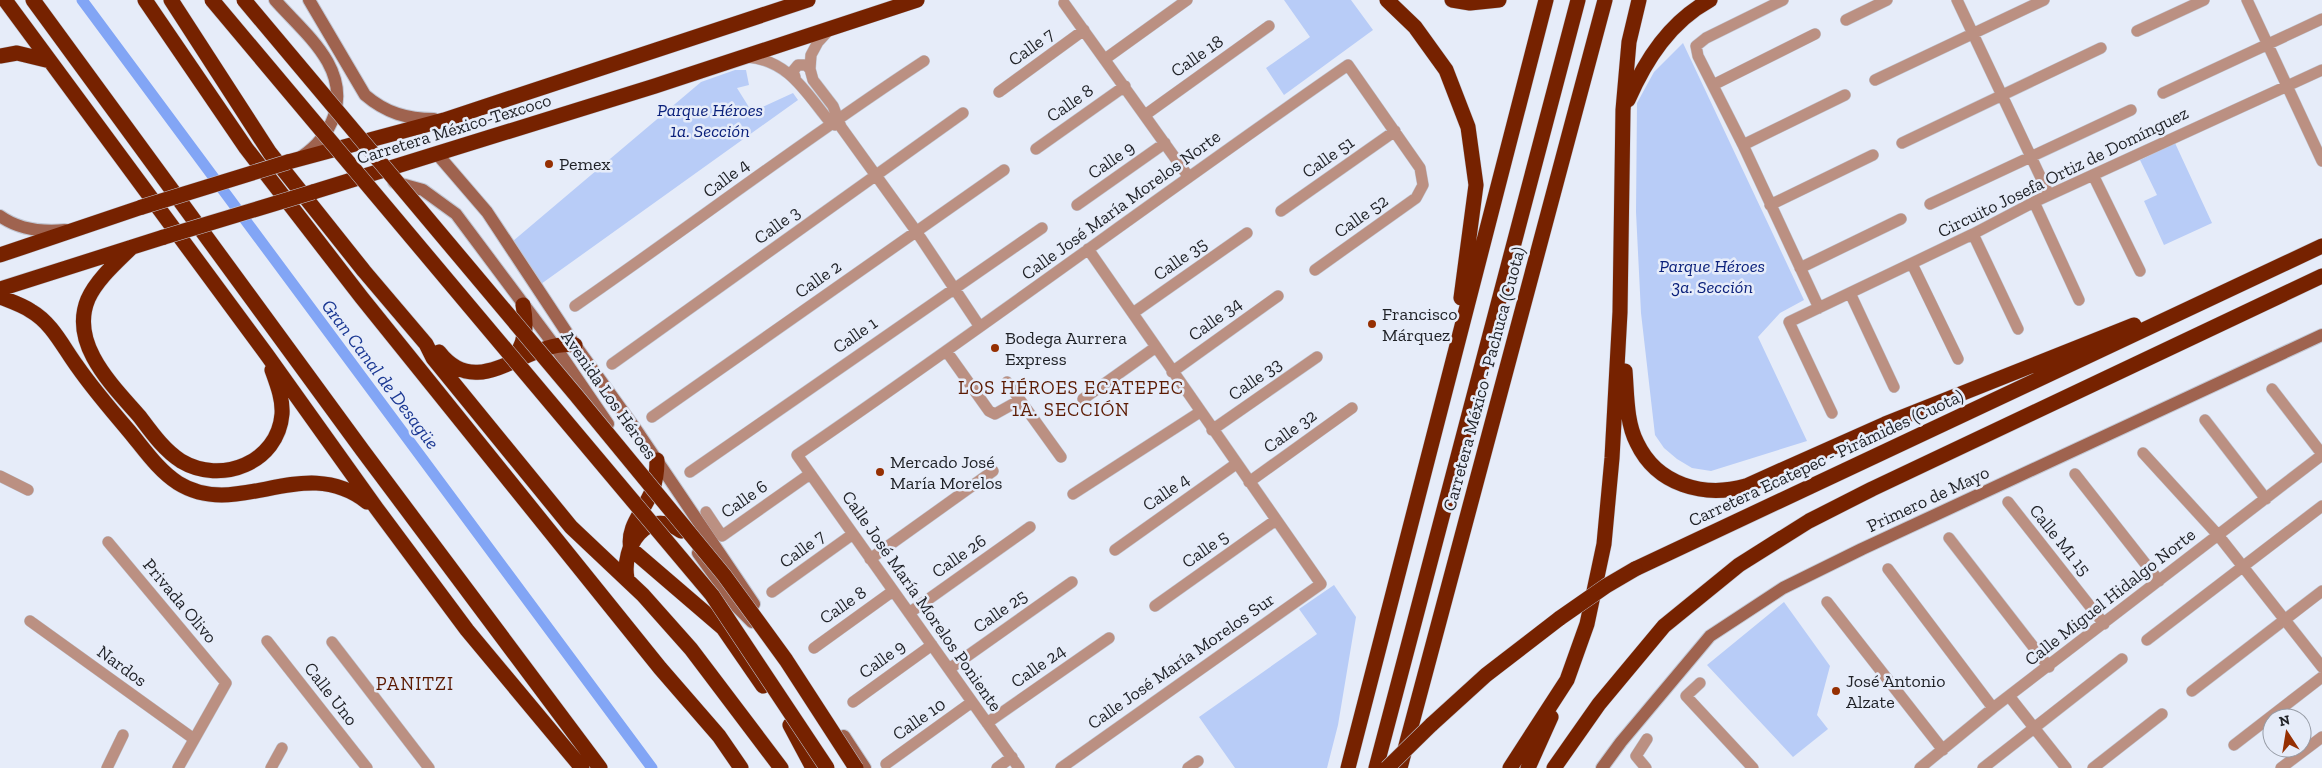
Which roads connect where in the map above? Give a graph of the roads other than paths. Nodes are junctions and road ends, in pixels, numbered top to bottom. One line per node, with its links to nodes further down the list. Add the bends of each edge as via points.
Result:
1 (5, 0): 40 (highway)
2 (33, 0): 218 (highway, via 380,475)
3 (145, 0): 219 (highway, via 246,148 356,291)
4 (171, 0): 112 (highway, via 270,153)
5 (212, 0): 222 (highway, bridge, via 712,595)
6 (244, 0): 223 (highway, bridge, via 724,576 786,660)
7 (275, 0): 67 (main road, via 326,57 338,91 330,126 320,141)
8 (309, 0): 57 (main road, via 357,84 379,107 413,119)
9 (808, 0): 57 (highway, Carretera México-Texcoco)
10 (917, 0): 30 (highway, Carretera México-Texcoco)
11 (1187, 0): 39 (street)
12 (1386, 0): 122 (highway, via 1415,27 1446,70 1468,127 1476,185)
13 (1452, 0): 14 (highway, via 1470,4)
14 (1499, 0)
15 (1546, 0): 122 (highway)
16 (1578, 0): 230 (highway, Carretera México - Pachuca (Cuota))
17 (1605, 0): 232 (highway, Carretera México - Pachuca (Cuota))
18 (1638, 0): 53 (highway, via 1629,42)
19 (1710, 0): 53 (highway, via 1684,18 1652,53 1638,75)
20 (1783, 0): 46 (street, via 1696,46)
21 (1887, 0): 27 (street)
22 (1957, 0): 34 (street)
23 (2044, 0): 34 (street)
24 (2204, 0): 32 (street)
25 (2247, 0): 35 (street)
26 (1064, 3): 31 (street)
27 (1846, 20)
28 (2322, 20): 35 (street)
29 (1269, 26): 56 (street, Calle 18)
30 (832, 28): 38 (highway, Carretera México-Texcoco); 42 (street, via 814,48)
31 (1084, 30): 39 (street); 49 (street, Calle 7)
32 (2137, 31)
33 (1815, 34): 46 (street)
34 (1973, 34): 45 (street); 52 (street)
35 (2267, 45): 48 (street); 50 (street)
36 (2101, 48): 52 (street)
37 (0, 56): 40 (highway, via 17,53)
38 (746, 56): 44 (street, via 776,63); 64 (highway, Carretera México-Texcoco)
39 (1105, 59): 47 (street)
40 (50, 61): 117 (highway)
41 (924, 61): 58 (street, Calle 4)
42 (810, 69): 44 (street, via 806,65 798,65 794,69); 58 (street)
43 (2322, 70): 48 (street, Circuito Josefa Ortiz de Domínguez)
44 (794, 77): 58 (street)
45 (1875, 80)
46 (1713, 85): 62 (street)
47 (1124, 86): 56 (street); 63 (street, Calle 8)
48 (2287, 86): 68 (street); 72 (street, Circuito Josefa Ortiz de Domínguez)
49 (999, 92)
50 (2163, 93)
51 (1845, 95): 62 (street)
52 (2001, 95): 61 (street); 66 (street)
53 (1623, 110): 106 (highway)
54 (2131, 110): 66 (street)
55 (963, 113): 71 (street, Calle 3)
56 (1145, 114): 60 (street)
57 (444, 120): 67 (highway, Carretera México-Texcoco)
58 (837, 122): 71 (street); 104 (street, Calle 4)
59 (1395, 131): 73 (street, Calle José María Morelos Norte, via 1348,65); 74 (street, Calle José María Morelos Norte, via 1420,168); 80 (street, Calle 51)
60 (1165, 143): 73 (street); 78 (street, Calle 9)
61 (1902, 143)
62 (1743, 145): 79 (street)
63 (1036, 149)
64 (438, 155): 70 (highway, Carretera México-Texcoco); 114 (main road, Avenida Los Héroes, via 487,212)
65 (1873, 156): 79 (street)
66 (2030, 156): 75 (street); 77 (street)
67 (293, 160): 84 (highway, Carretera México-Texcoco, bridge)
68 (2322, 161)
69 (1004, 170): 85 (street, Calle 2)
70 (369, 174): 89 (highway, Carretera México-Texcoco, bridge); 103 (main road, Avenida Los Héroes, via 423,190 456,214)
71 (876, 175): 85 (street); 121 (street, Calle 3)
72 (2093, 175): 75 (street, Circuito Josefa Ortiz de Domínguez); 95 (street)
73 (1188, 176): 90 (street, Calle José María Morelos Norte)
74 (1423, 185): 94 (street, Calle 52, via 1416,198)
75 (2049, 195): 76 (street, Circuito Josefa Ortiz de Domínguez)
76 (2034, 202): 87 (street, Circuito Josefa Ortiz de Domínguez); 102 (street)
77 (1930, 204)
78 (1077, 205)
79 (1770, 205): 93 (street)
80 (1281, 211)
81 (0, 216): 84 (main road, via 25,227)
82 (1901, 219): 93 (street)
83 (1042, 228): 97 (street, Calle 1)
84 (73, 230): 91 (highway, Carretera México-Texcoco)
85 (916, 230): 97 (street); 132 (street, Calle 2)
86 (1247, 233): 107 (street, Calle 35)
87 (1973, 234): 92 (street, Circuito Josefa Ortiz de Domínguez); 110 (street)
88 (2322, 246): 108 (highway, Carretera Ecatepec - Pirámides (Cuota))
89 (132, 247): 98 (highway, Carretera México-Texcoco); 117 (highway, via 99,282 88,299 84,318 86,338 104,375 165,448 202,470 220,472 241,468 258,458 278,432 282,414 280,392)
90 (1088, 249): 107 (street); 109 (street, Calle José María Morelos Norte)
91 (0, 255)
92 (1912, 264): 99 (street, Circuito Josefa Ortiz de Domínguez); 119 (street)
93 (1800, 268): 105 (street)
94 (1315, 270)
95 (2140, 271)
96 (2322, 276): 235 (highway, via 1872,489 1809,521 1739,565 1664,626 1599,704)
97 (955, 287): 109 (street); 142 (street, Calle 1)
98 (0, 289)
99 (1850, 293): 105 (street, Circuito Josefa Ortiz de Domínguez); 125 (street)
100 (1278, 296): 123 (street, Calle 34)
101 (0, 297): 153 (highway, via 32,311 48,325 89,383 150,457 179,483 215,494 235,495 313,481 330,483 359,496)
102 (2079, 300)
103 (523, 305): 113 (main road, Avenida Los Héroes); 120 (highway, via 526,322 523,340)
104 (575, 306)
105 (1819, 308): 131 (street, Circuito Josefa Ortiz de Domínguez, via 1789,322)
106 (1620, 312): 108 (highway, via 1629,414 1636,442 1652,466 1670,480 1700,490 1746,486 1885,424 2100,337 2137,324); 192 (highway, via 1604,544 1587,624)
107 (1133, 313): 115 (street)
108 (2165, 320): 231 (highway, Carretera Ecatepec - Pirámides (Cuota), bridge, via 1606,586 1486,675)
109 (980, 327): 116 (street, Calle José María Morelos Norte)
110 (2018, 329)
111 (2322, 335): 236 (main road, Primero de Mayo, via 1862,548 1783,588 1710,636 1620,742)
112 (426, 344): 120 (highway, via 438,350 450,365 465,371 492,370); 168 (highway, via 433,358 556,510 607,562)
113 (554, 345): 114 (highway); 120 (highway); 148 (main road, Avenida Los Héroes)
114 (575, 345): 139 (main road, Avenida Los Héroes)
115 (1156, 347): 123 (street); 127 (street)
116 (947, 352): 128 (street, via 989,411 1000,413); 136 (street, Calle José María Morelos Norte)
117 (267, 355): 153 (highway)
118 (1317, 357): 134 (street, Calle 33)
119 (1958, 359)
120 (507, 364)
121 (612, 364)
122 (1453, 364): 229 (highway)
123 (1172, 372): 130 (street)
124 (1007, 382): 128 (street)
125 (1894, 387)
126 (2272, 389): 137 (street)
127 (1083, 399)
128 (1020, 400): 138 (street)
129 (1352, 408): 146 (street, Calle 32)
130 (1200, 412): 134 (street); 149 (street)
131 (1832, 413)
132 (652, 417)
133 (2204, 420): 150 (street)
134 (1212, 430): 140 (street)
135 (2144, 453): 159 (street)
136 (797, 455): 143 (street, Calle José María Morelos Poniente)
137 (2322, 455): 150 (street, Calle Miguel Hidalgo Norte)
138 (1061, 457)
139 (657, 460): 148 (highway); 188 (main road, Avenida Los Héroes)
140 (1236, 464): 146 (street); 163 (street, Calle 4)
141 (993, 471): 164 (street)
142 (690, 472)
143 (810, 474): 154 (street, Calle 6, via 722,536); 158 (street, Calle José María Morelos Poniente)
144 (2075, 474): 169 (street)
145 (0, 476): 147 (street)
146 (1249, 482): 155 (street)
147 (28, 490)
148 (652, 490): 157 (main road, Avenida Los Héroes); 162 (highway, via 632,529)
149 (1073, 494)
150 (2266, 499): 159 (street, Calle Miguel Hidalgo Norte)
151 (2008, 502): 179 (street, Calle M1 15)
152 (2322, 506): 165 (street)
153 (377, 509): 217 (highway, via 468,630)
154 (706, 512)
155 (1276, 520): 175 (street, Calle 5); 227 (street, Calle José María Morelos Sur, via 1321,584)
156 (1030, 527): 176 (street, Calle 26)
157 (682, 531): 162 (highway, via 656,522 639,534); 188 (main road, Avenida Los Héroes, via 737,607)
158 (853, 534): 164 (street, Calle José María Morelos Poniente); 173 (street, Calle 7)
159 (2218, 535): 165 (street); 169 (street, Calle Miguel Hidalgo Norte)
160 (1949, 538): 187 (street)
161 (108, 542): 204 (street, Privada Olivo, via 226,683)
162 (631, 549): 166 (highway); 168 (highway)
163 (1115, 550)
164 (870, 558): 172 (street, Calle José María Morelos Poniente)
165 (2242, 566): 177 (street); 181 (street)
166 (652, 568): 168 (highway); 221 (highway, via 723,628 798,738)
167 (1888, 569): 198 (street)
168 (626, 573): 220 (highway, via 691,650)
169 (2158, 581): 179 (street, Calle Miguel Hidalgo Norte)
170 (1072, 582): 190 (street, Calle 25)
171 (2322, 590): 177 (street)
172 (893, 591): 176 (street, Calle José María Morelos Poniente); 185 (street, Calle 8)
173 (772, 592)
174 (1827, 602): 208 (street)
175 (1154, 606)
176 (909, 613): 184 (street, Calle José María Morelos Poniente)
177 (2284, 619): 189 (street); 194 (street)
178 (30, 621): 204 (street, Nardos)
179 (2104, 624): 187 (street, Calle Miguel Hidalgo Norte)
180 (1109, 638): 200 (street, Calle 24)
181 (2147, 640)
182 (267, 641): 215 (street, Calle Uno)
183 (332, 642): 216 (street)
184 (932, 645): 190 (street, Calle José María Morelos Poniente); 196 (street, Calle 9)
185 (814, 648)
186 (2122, 659): 201 (street)
187 (2049, 666): 195 (street, Calle Miguel Hidalgo Norte)
188 (799, 667): 224 (main road, Avenida Los Héroes)
189 (2322, 667)
190 (949, 669): 197 (street, Calle José María Morelos Poniente)
191 (2322, 678): 206 (street)
192 (1566, 682): 233 (highway); 234 (highway)
193 (1700, 683): 238 (street, via 1686,696)
194 (2192, 691)
195 (2009, 696): 198 (street, Calle Miguel Hidalgo Norte); 201 (street)
196 (853, 702)
197 (972, 702): 200 (street, Calle José María Morelos Poniente); 211 (street, Calle 10)
198 (1994, 708): 208 (street, Calle Miguel Hidalgo Norte)
199 (2162, 714): 242 (street)
200 (987, 723): 209 (street, Calle José María Morelos Poniente)
201 (2034, 727): 240 (street); 241 (street)
202 (123, 735): 212 (street)
203 (2322, 737): 243 (street)
204 (194, 739): 213 (street)
205 (1647, 739): 237 (street, via 1636,756)
206 (2234, 745)
207 (282, 748): 214 (street)
208 (1943, 750): 239 (street, Calle Miguel Hidalgo Norte)
209 (1012, 757): 225 (street); 226 (street, Calle José María Morelos Poniente)
210 (1198, 761): 228 (street)
211 (886, 764)
212 (107, 768)
213 (178, 768)
214 (272, 768)
215 (367, 768)
216 (428, 768)
217 (582, 768)
218 (600, 768)
219 (742, 768)
220 (781, 768)
221 (813, 768)
222 (827, 768)
223 (856, 768)
224 (865, 768)
225 (996, 768)
226 (1019, 768)
227 (1061, 768)
228 (1188, 768)
229 (1348, 768)
230 (1376, 768)
231 (1387, 768)
232 (1400, 768)
233 (1510, 768)
234 (1528, 768)
235 (1554, 768)
236 (1602, 768)
237 (1646, 768)
238 (1753, 768)
239 (1920, 768)
240 (1983, 768)
241 (2066, 768)
242 (2093, 768)
243 (2281, 768)

